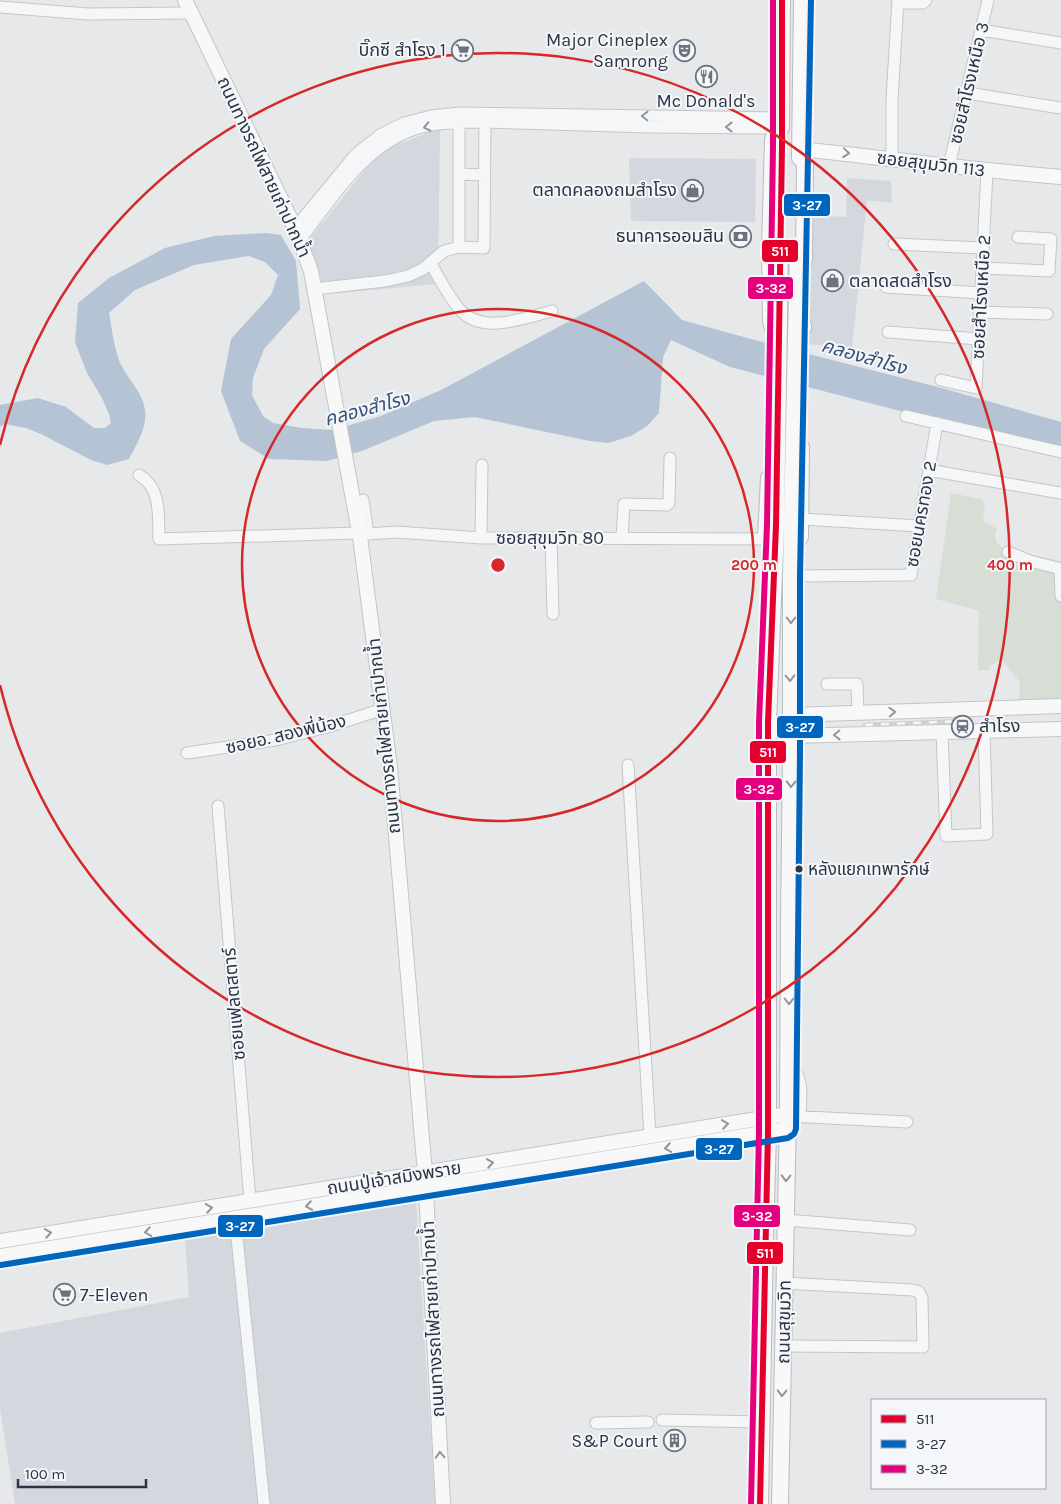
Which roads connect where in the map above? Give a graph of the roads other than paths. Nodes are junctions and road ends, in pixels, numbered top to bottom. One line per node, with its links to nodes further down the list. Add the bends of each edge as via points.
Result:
1 (185, 0): 8 (main road, ถนนทางรถไฟสายเก่าปากน้ำ)
2 (782, 0): 15 (highway, ถนนสุขุมวิท)
3 (802, 0): 17 (highway, ถนนสุขุมวิท)
4 (926, 0): 6 (street, via 923,3)
5 (988, 0): 9 (street, ซอยสำโรงเหนือ 3)
6 (898, 1): 18 (street)
7 (0, 7): 8 (street, via 88,14)
8 (192, 13): 24 (main road, ถนนทางรถไฟสายเก่าปากน้ำ)
9 (981, 30): 10 (street); 11 (street, ซอยสำโรงเหนือ 3)
10 (1061, 42)
11 (967, 93): 12 (street); 19 (street, ซอยสำโรงเหนือ 3)
12 (1061, 108)
13 (485, 118): 14 (street); 15 (street, one-way to 13); 16 (street, via 460,113 431,116); 22 (street)
14 (459, 123): 16 (street, one-way to 16); 21 (street)
15 (779, 123): 17 (highway, via 773,140 771,320 772,326 787,336 798,335 803,328 805,165); 49 (highway, ถนนสุขุมวิท, bridge)
16 (406, 127): 24 (street, via 380,135 356,154 348,171)
17 (800, 149): 18 (main road, ซอยสุขุมวิท 113, one-way to 18); 49 (highway, ถนนสุขุมวิท, bridge)
18 (892, 158): 19 (main road, ซอยสุขุมวิท 113)
19 (949, 166): 20 (main road, ซอยสุขุมวิท 113)
20 (987, 171): 23 (main road, ซอยสุขุมวิท 113); 28 (street, ซอยสำโรงเหนือ 2)
21 (459, 174): 22 (street); 27 (street)
22 (484, 175): 27 (street, via 484,248)
23 (1061, 177)
24 (298, 234): 32 (main road, ถนนทางรถไฟสายเก่าปากน้ำ)
25 (1018, 237): 30 (street, via 1051,239 1049,271)
26 (894, 244): 28 (street)
27 (459, 247): 29 (street, via 444,251)
28 (984, 248): 30 (street, ซอยสำโรงเหนือ 2)
29 (431, 264): 32 (street, via 408,276 380,282); 34 (street, via 460,309 476,320 513,320)
30 (982, 268): 33 (street, ซอยสำโรงเหนือ 2)
31 (886, 287): 33 (street)
32 (314, 289): 51 (main road, ถนนทางรถไฟสายเก่าปากน้ำ, via 338,423)
33 (981, 293): 35 (street, ซอยสำโรงเหนือ 2)
34 (552, 311)
35 (980, 312): 36 (street); 38 (street, ซอยสำโรงเหนือ 2)
36 (1047, 314)
37 (888, 332): 38 (street)
38 (979, 339): 39 (street, ซอยสำโรงเหนือ 2, via 976,388)
39 (941, 380)
40 (906, 416): 41 (street)
41 (937, 423): 42 (street); 45 (street, ซอยนครทอง 2)
42 (1061, 452)
43 (670, 458): 54 (street, via 669,503 624,504)
44 (482, 465): 52 (street)
45 (928, 470): 47 (street); 50 (street, ซอยนครทอง 2)
46 (139, 475): 51 (street, ซอยสุขุมวิท 80, via 147,479 156,493 159,539)
47 (1061, 493)
48 (363, 500): 51 (street)
49 (790, 523): 50 (street); 55 (highway, via 802,437 796,429 776,427 771,444); 58 (highway, ถนนสุขุมวิท); 59 (highway, ถนนสุขุมวิท)
50 (919, 526): 58 (street, ซอยนครทอง 2, via 910,576)
51 (363, 534): 52 (street, ซอยสุขุมวิท 80, via 397,532); 66 (main road, ถนนทางรถไฟสายเก่าปากน้ำ, via 363,564)
52 (481, 538): 53 (street, ซอยสุขุมวิท 80)
53 (551, 538): 54 (street, ซอยสุขุมวิท 80); 61 (street)
54 (622, 538): 55 (street, ซอยสุขุมวิท 80)
55 (766, 539): 59 (highway, via 767,569)
56 (1008, 552): 57 (street)
57 (1060, 570): 60 (street)
58 (790, 576): 63 (highway, ถนนสุขุมวิท, one-way to 63)
59 (772, 590): 62 (highway, ถนนสุขุมวิท)
60 (1061, 596)
61 (553, 614)
62 (771, 641): 63 (highway); 69 (highway, ถนนสุขุมวิท)
63 (791, 641): 68 (highway, ถนนสุขุมวิท, one-way to 68)
64 (827, 684): 67 (street, via 857,684)
65 (1061, 706): 67 (main road, one-way to 65)
66 (383, 710): 74 (street, ซอยอ. สองพี่น้อง, via 276,740); 81 (main road, ถนนทางรถไฟสายเก่าปากน้ำ)
67 (858, 713): 68 (main road)
68 (791, 715): 69 (highway); 73 (highway, ถนนสุขุมวิท)
69 (768, 722): 73 (highway); 79 (highway, ถนนสุขุมวิท)
70 (1061, 730): 71 (main road)
71 (984, 731): 72 (main road); 72 (street, via 986,834 946,836)
72 (942, 732): 73 (main road, one-way to 73)
73 (791, 736): 77 (highway, ถนนสุขุมวิท, one-way to 77, via 788,1069)
74 (187, 753)
75 (628, 765): 80 (street)
76 (218, 806): 83 (street, ซอยแฟลตสตาร์)
77 (791, 1119): 78 (street); 79 (main road, ถนนปู่เจ้าสมิงพราย); 85 (highway, ถนนสุขุมวิท, one-way to 85)
78 (906, 1122)
79 (768, 1124): 80 (main road, ถนนปู่เจ้าสมิงพราย, one-way to 79); 82 (main road, ถนนปู่เจ้าสมิงพราย, one-way to 82); 94 (highway, ถนนสุขุมวิท)
80 (650, 1136): 81 (main road, ถนนปู่เจ้าสมิงพราย, one-way to 80)
81 (425, 1173): 82 (main road, ถนนทางรถไฟสายเก่าปากน้ำ); 83 (main road, ถนนปู่เจ้าสมิงพราย)
82 (426, 1188): 84 (main road, ถนนปู่เจ้าสมิงพราย, one-way to 84); 97 (main road, ถนนทางรถไฟสายเก่าปากน้ำ, one-way to 82)
83 (250, 1201): 86 (main road, ถนนปู่เจ้าสมิงพราย, one-way to 83)
84 (235, 1218): 86 (main road, ถนนปู่เจ้าสมิงพราย, one-way to 86); 96 (street)
85 (786, 1220): 87 (street); 90 (highway, ถนนสุขุมวิท)
86 (124, 1228): 88 (main road, ถนนปู่เจ้าสมิงพราย, one-way to 86); 89 (main road, ถนนปู่เจ้าสมิงพราย)
87 (910, 1230)
88 (0, 1241)
89 (0, 1256)
90 (784, 1283): 91 (highway, ถนนสุขุมวิท); 91 (street, via 919,1292 922,1298 923,1347)
91 (783, 1346): 99 (highway, ถนนสุขุมวิท, one-way to 99)
92 (662, 1420): 94 (street)
93 (648, 1422): 95 (street)
94 (762, 1422): 98 (highway, ถนนสุขุมวิท)
95 (596, 1423)
96 (264, 1504)
97 (443, 1504)
98 (760, 1504)
99 (780, 1504)

